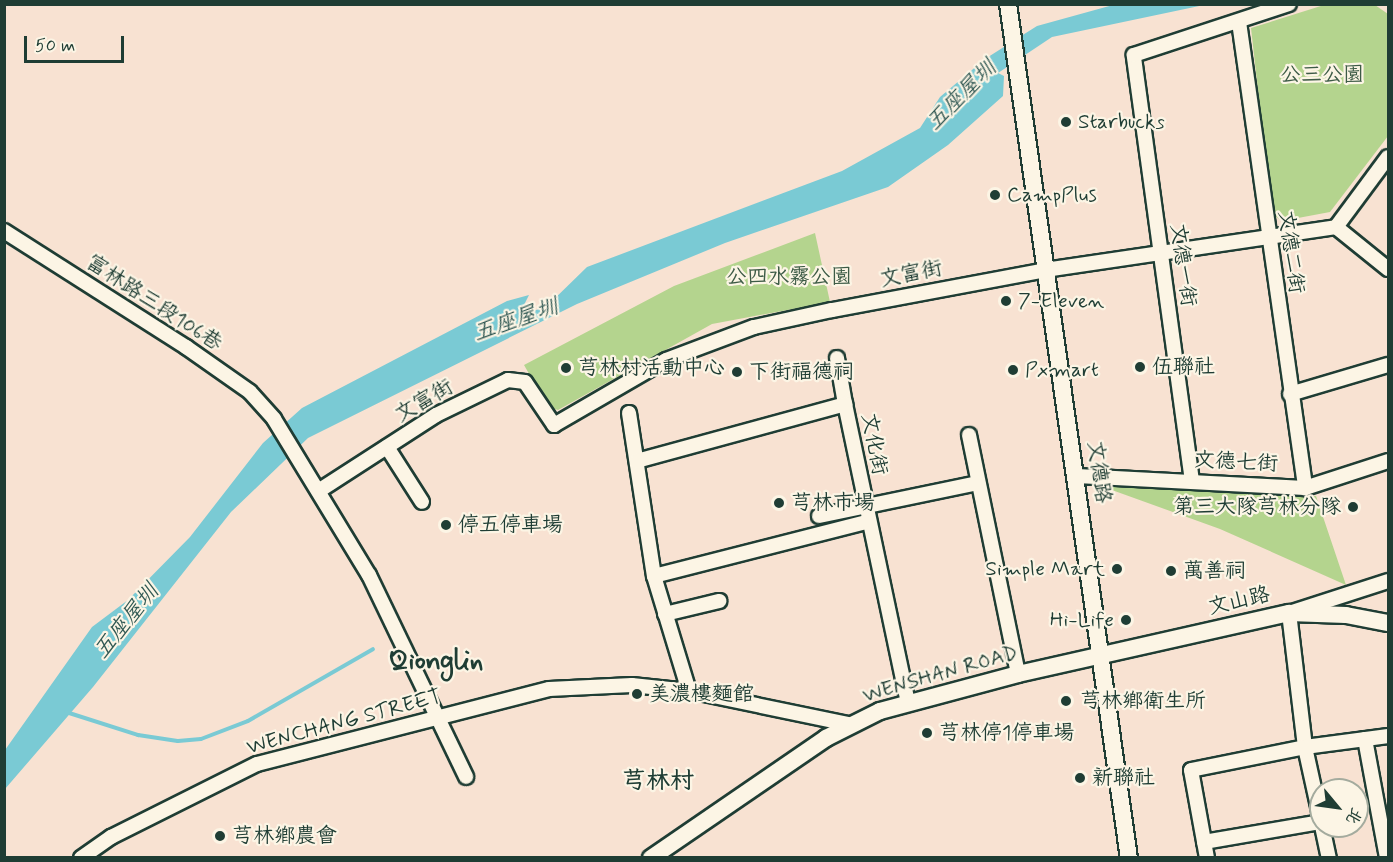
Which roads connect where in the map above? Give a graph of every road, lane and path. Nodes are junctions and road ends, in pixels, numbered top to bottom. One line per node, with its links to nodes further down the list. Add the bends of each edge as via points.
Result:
1 (1008, 4): 10 (main road, 文德路)
2 (1289, 4): 3 (street)
3 (1239, 22): 7 (street, 文德二街); 8 (street, 文德一街, via 1134,55)
4 (1389, 157): 5 (street)
5 (1336, 227): 7 (street, 文富街); 9 (street)
6 (4, 231): 23 (street, 富林路三段106巷, via 250,392 274,419)
7 (1268, 235): 8 (street, 文富街); 13 (street, 文德二街)
8 (1160, 252): 10 (street, 文富街); 21 (street, 文德一街)
9 (1389, 269)
10 (1045, 270): 17 (street, 文富街, via 754,327 666,360 554,425 525,382 508,380 436,415); 20 (main road, 文德路)
11 (837, 358): 14 (street)
12 (1389, 365): 13 (street)
13 (1290, 394): 24 (street, 文德二街)
14 (845, 404): 18 (street, 文化街); 26 (street, 文化街)
15 (629, 413): 18 (street)
16 (969, 435): 22 (street)
17 (387, 447): 23 (street, 文富街); 25 (street)
18 (637, 461): 29 (street)
19 (1389, 461): 24 (street, 文德七街)
20 (1077, 476): 21 (street, 文德七街); 35 (main road, 文德路)
21 (1192, 481): 24 (street, 文德七街)
22 (978, 483): 26 (street); 36 (street)
23 (317, 485): 39 (street, via 369,575)
24 (1305, 488)
25 (422, 502)
26 (865, 505): 27 (street); 28 (street, 文化街)
27 (819, 516)
28 (869, 521): 29 (street); 38 (street, 文化街)
29 (654, 576): 33 (street)
30 (1389, 581): 32 (street)
31 (719, 601): 33 (street)
32 (1289, 613): 34 (main road, 文山路, via 1346,615); 35 (main road, 文山路); 43 (street)
33 (666, 614): 37 (street)
34 (1389, 623)
35 (1102, 657): 36 (main road, WENSHAN ROAD); 51 (main road, 文德路)
36 (1018, 674): 38 (main road, WENSHAN ROAD)
37 (689, 691): 39 (street, WENCHANG STREET, via 632,685 549,690); 40 (street, WENCHANG STREET)
38 (908, 702): 40 (main road, WENSHAN ROAD)
39 (435, 718): 44 (street); 49 (street, WENCHANG STREET, via 257,765 111,837)
40 (849, 724): 50 (main road, WENSHAN ROAD)
41 (1389, 736): 42 (street)
42 (1365, 739): 43 (street); 54 (street)
43 (1305, 747): 45 (street); 48 (street, via 1191,770)
44 (466, 777)
45 (1312, 778)
46 (1309, 825): 48 (street)
47 (1324, 838): 53 (street)
48 (1204, 842): 52 (street)
49 (81, 858)
50 (651, 858)
51 (1129, 858)
52 (1207, 858)
53 (1329, 858)
54 (1387, 858)

